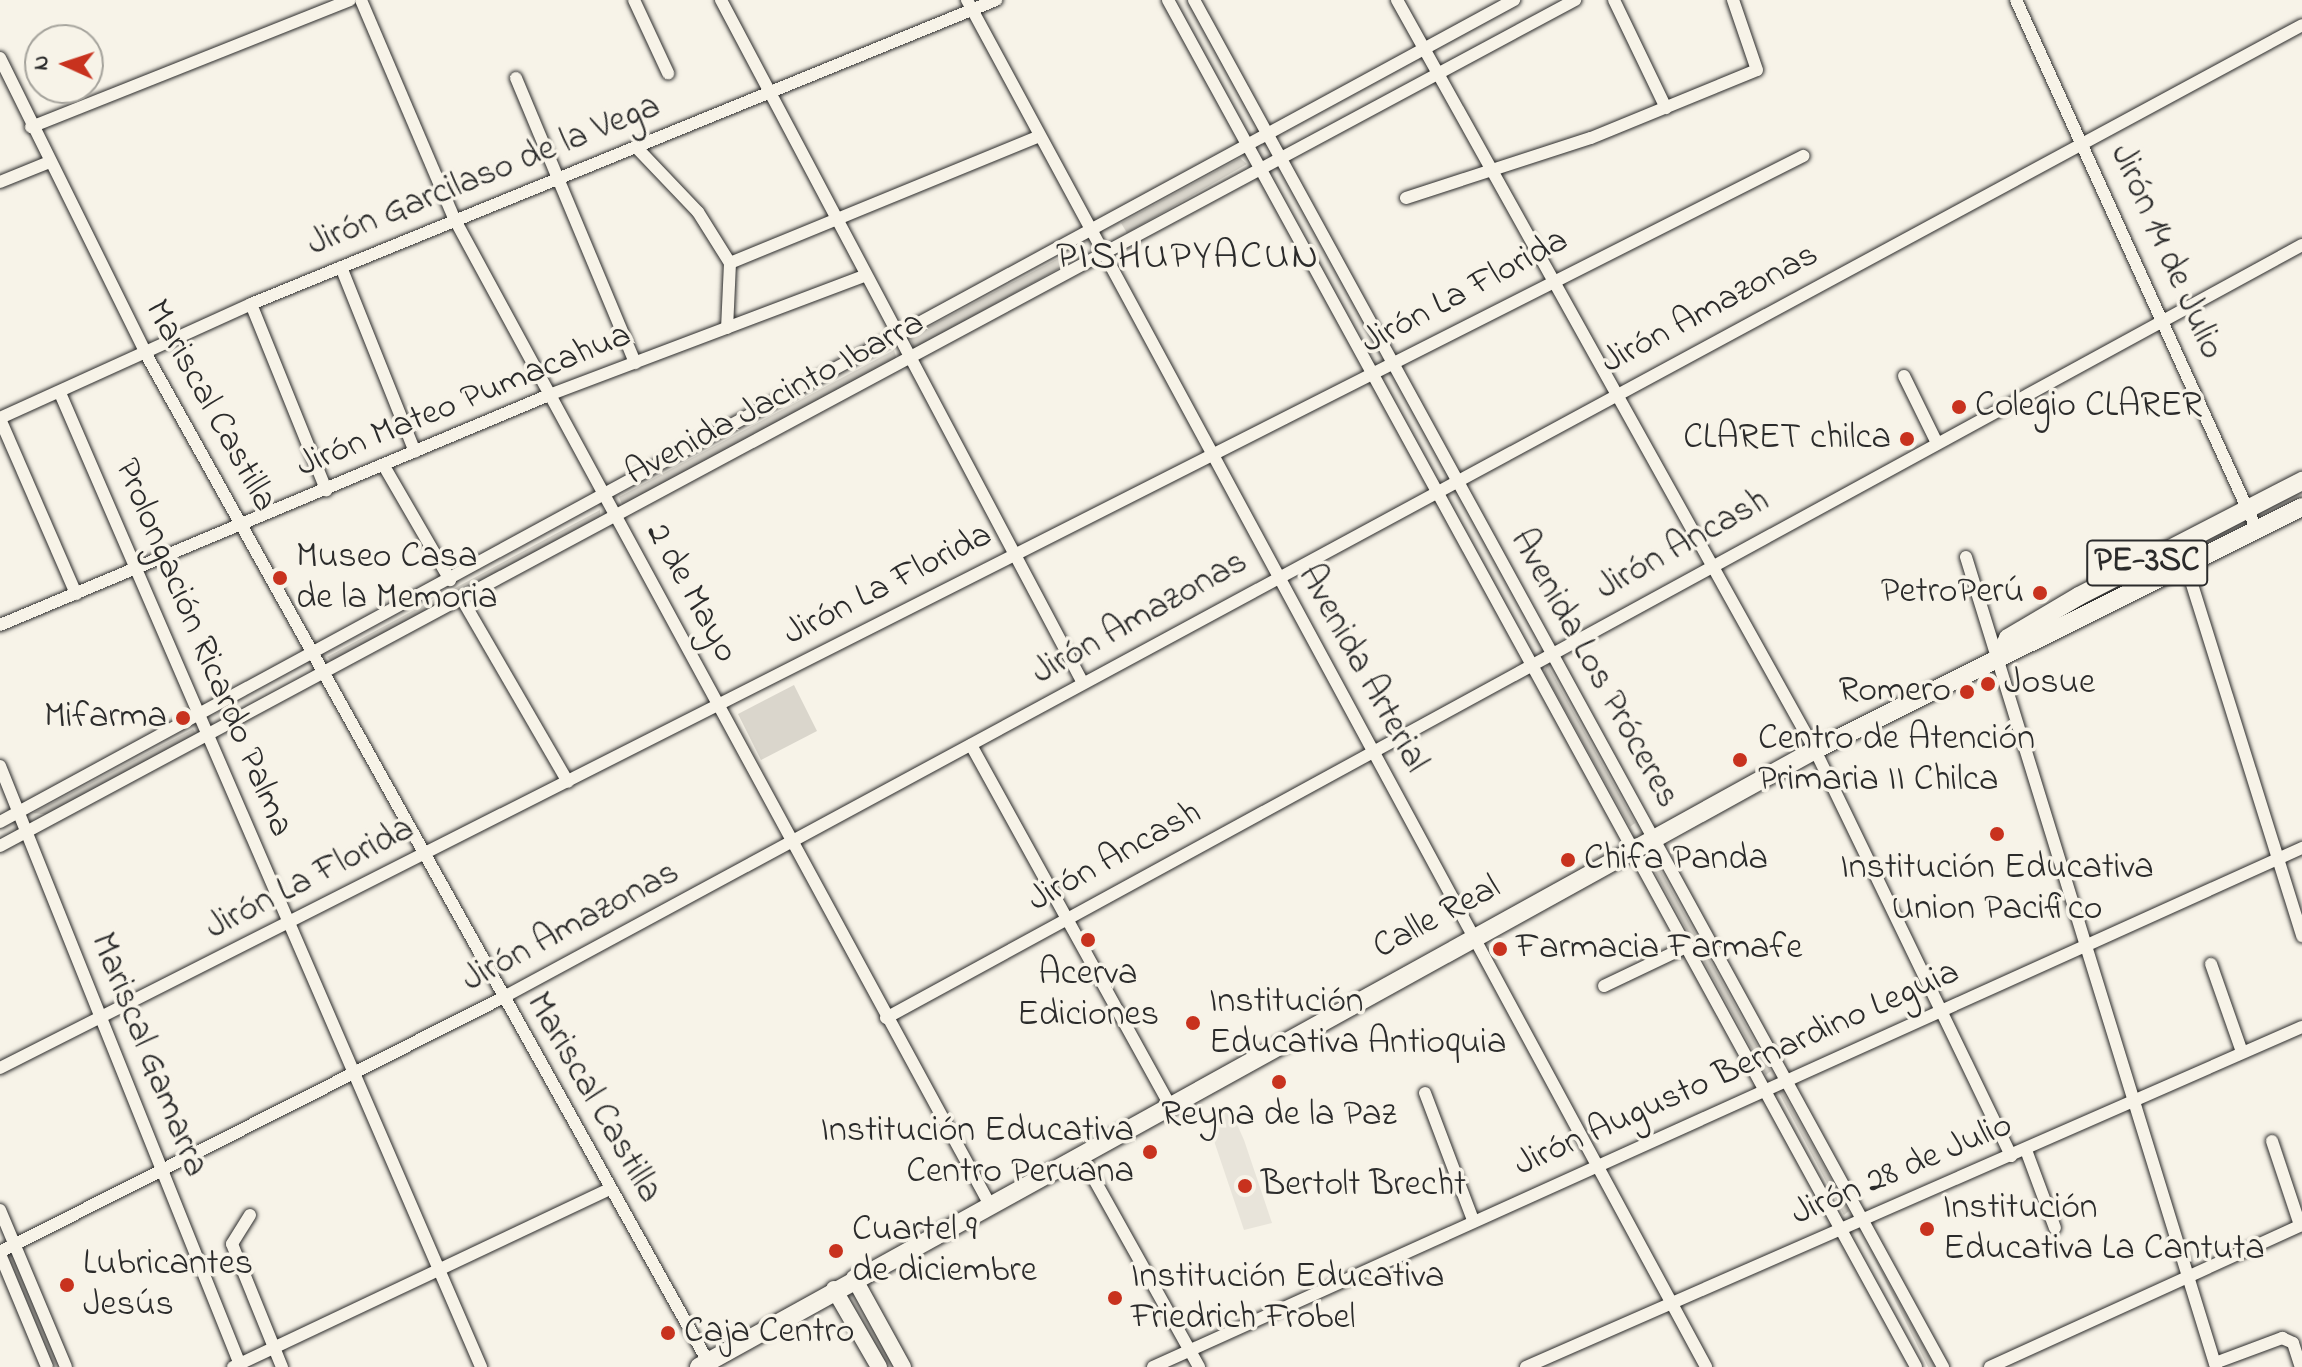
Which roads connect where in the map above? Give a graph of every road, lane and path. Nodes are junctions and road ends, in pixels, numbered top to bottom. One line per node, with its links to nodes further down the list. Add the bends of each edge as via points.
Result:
1 (350, 0): 23 (street)
2 (361, 0): 38 (street, 2 de Mayo)
3 (634, 0): 18 (street)
4 (721, 0): 21 (street)
5 (996, 0): 14 (street, Jirón Garcilaso de la Vega)
6 (1168, 0): 26 (street, Avenida Los Próceres)
7 (1194, 0): 24 (street, Avenida Los Próceres)
8 (1397, 0): 16 (street)
9 (1514, 0): 16 (street, Avenida Jacinto Ibarra)
10 (1575, 0): 20 (street, Avenida Jacinto Ibarra)
11 (1614, 0): 22 (street)
12 (1733, 0): 22 (street, via 1757,70)
13 (2016, 0): 27 (street, Jirón 14 de Julio)
14 (970, 5): 21 (street, Jirón Garcilaso de la Vega); 25 (street, Avenida Arterial)
15 (2302, 25): 27 (street, Jirón Amazonas)
16 (1423, 49): 20 (street); 24 (street, Avenida Jacinto Ibarra)
17 (0, 58): 23 (street, Mariscal Castilla)
18 (668, 73)
19 (516, 78): 34 (street)
20 (1439, 78): 30 (street, Avenida Jacinto Ibarra); 33 (street)
21 (771, 92): 28 (street, Jirón Garcilaso de la Vega); 37 (street)
22 (1666, 108): 33 (street)
23 (31, 127): 31 (street, Mariscal Castilla)
24 (1267, 134): 26 (street, Avenida Jacinto Ibarra); 30 (street, Avenida Los Próceres)
25 (1039, 136): 37 (street); 39 (street, Avenida Arterial)
26 (1248, 144): 32 (street, Avenida Los Próceres); 39 (street, Avenida Jacinto Ibarra)
27 (2085, 145): 47 (street, Jirón 14 de Julio); 58 (street, Jirón Amazonas)
28 (636, 147): 34 (street, Jirón Garcilaso de la Vega); 42 (street, via 698,212)
29 (1803, 156): 45 (street, Jirón La Florida)
30 (1281, 157): 32 (street, Avenida Jacinto Ibarra); 53 (street, Avenida Los Próceres)
31 (47, 163): 35 (street); 50 (street, Mariscal Castilla)
32 (1262, 167): 41 (street, Avenida Jacinto Ibarra); 54 (street, Avenida Los Próceres)
33 (1491, 174): 36 (street); 45 (street)
34 (557, 181): 38 (street, Jirón Garcilaso de la Vega); 52 (street)
35 (0, 182)
36 (1406, 198)
37 (835, 219): 42 (street); 44 (street)
38 (455, 220): 43 (street, Jirón Garcilaso de la Vega); 57 (street, 2 de Mayo)
39 (1088, 233): 41 (street, Avenida Arterial); 49 (street, Avenida Jacinto Ibarra)
40 (2302, 245): 47 (street, Jirón Ancash)
41 (1102, 256): 51 (street, Avenida Jacinto Ibarra); 63 (street, Avenida Arterial)
42 (730, 263): 48 (street)
43 (341, 267): 46 (street, Jirón Garcilaso de la Vega); 62 (street)
44 (864, 276): 48 (street, Jirón Mateo Pumacahua); 49 (street)
45 (1549, 279): 53 (street, Jirón La Florida); 58 (street)
46 (251, 304): 50 (street, Jirón Garcilaso de la Vega); 68 (street)
47 (2163, 320): 60 (street, Jirón Ancash); 72 (street, Jirón 14 de Julio)
48 (727, 328): 52 (street, Jirón Mateo Pumacahua)
49 (895, 337): 51 (street); 61 (street, Avenida Jacinto Ibarra)
50 (147, 356): 56 (street, Jirón Garcilaso de la Vega); 74 (street, Mariscal Castilla)
51 (908, 362): 65 (street, Avenida Jacinto Ibarra); 77 (street)
52 (635, 363): 57 (street, Jirón Mateo Pumacahua)
53 (1395, 365): 54 (street, Jirón La Florida); 66 (street, Avenida Los Próceres)
54 (1373, 375): 63 (street, Jirón La Florida); 69 (street, Avenida Los Próceres)
55 (1904, 376): 60 (street)
56 (60, 393): 59 (street, Jirón Garcilaso de la Vega); 81 (street, Prolongación Ricardo Palma)
57 (549, 395): 62 (street, Jirón Mateo Pumacahua); 70 (street, 2 de Mayo)
58 (1612, 395): 66 (street, Jirón Amazonas); 79 (street)
59 (0, 419): 84 (street)
60 (1935, 439): 79 (street, Jirón Ancash)
61 (701, 445): 65 (street); 70 (street, Avenida Jacinto Ibarra)
62 (415, 452): 64 (street, Jirón Mateo Pumacahua)
63 (1209, 454): 77 (street, Jirón La Florida); 82 (street, Avenida Arterial)
64 (384, 466): 68 (street, Jirón Mateo Pumacahua); 83 (street)
65 (712, 469): 73 (street, Avenida Jacinto Ibarra)
66 (1455, 480): 69 (street, Jirón Amazonas); 87 (street, Avenida Los Próceres)
67 (2302, 481): 72 (highway, Calle Real / PE-3SC)
68 (326, 490): 74 (street, Jirón Mateo Pumacahua)
69 (1436, 490): 82 (street, Jirón Amazonas); 90 (street, Avenida Los Próceres)
70 (605, 499): 73 (street, 2 de Mayo); 83 (street, Avenida Jacinto Ibarra)
71 (2302, 507): 75 (highway, Calle Real / PE-3SC)
72 (2248, 510): 75 (street, Jirón 14 de Julio); 76 (highway, Calle Real / PE-3SC)
73 (615, 519): 85 (street, Avenida Jacinto Ibarra); 93 (street, 2 de Mayo)
74 (240, 526): 81 (street, Jirón Mateo Pumacahua); 88 (street, Mariscal Castilla)
75 (2257, 530): 80 (highway, Calle Real / PE-3SC)
76 (2180, 546): 80 (street); 89 (highway, Calle Real / PE-3SC, via 2024,629)
77 (1013, 556): 92 (street); 93 (street, Jirón La Florida)
78 (1966, 557): 89 (street)
79 (1709, 566): 87 (street, Jirón Ancash); 98 (street)
80 (2188, 566): 89 (highway, Calle Real / PE-3SC); 110 (street)
81 (136, 569): 84 (street, Jirón Mateo Pumacahua); 94 (street, Prolongación Ricardo Palma)
82 (1276, 577): 92 (street, Jirón Amazonas); 97 (street, Avenida Arterial)
83 (450, 580): 88 (street, Avenida Jacinto Ibarra)
84 (76, 594): 86 (street, Jirón Mateo Pumacahua)
85 (463, 601): 91 (street, Avenida Jacinto Ibarra); 100 (street)
86 (0, 625)
87 (1548, 652): 90 (street, Jirón Ancash); 104 (street, Avenida Los Próceres)
88 (311, 654): 91 (street, Mariscal Castilla); 94 (street, Avenida Jacinto Ibarra)
89 (2000, 654): 98 (highway, Calle Real / PE-3SC); 116 (street)
90 (1530, 663): 97 (street, Jirón Ancash); 108 (street, Avenida Los Próceres)
91 (324, 676): 95 (street, Avenida Jacinto Ibarra); 109 (street, Mariscal Castilla)
92 (1083, 683): 96 (street, Jirón Amazonas)
93 (718, 706): 100 (street, Jirón La Florida); 105 (street, 2 de Mayo)
94 (201, 719): 95 (street, Prolongación Ricardo Palma); 101 (street, Avenida Jacinto Ibarra)
95 (210, 739): 103 (street, Avenida Jacinto Ibarra); 112 (street, Prolongación Ricardo Palma)
96 (971, 745): 105 (street, Jirón Amazonas); 111 (street)
97 (1373, 748): 111 (street, Jirón Ancash); 113 (street, Avenida Arterial)
98 (1815, 750): 104 (highway, Calle Real / PE-3SC); 120 (street)
99 (0, 766): 101 (street, Mariscal Gamarra)
100 (568, 782): 109 (street, Jirón La Florida)
101 (19, 813): 102 (street, Avenida Jacinto Ibarra); 103 (street, Mariscal Gamarra)
102 (0, 822)
103 (27, 833): 106 (street, Avenida Jacinto Ibarra); 121 (street, Mariscal Gamarra)
104 (1654, 839): 108 (highway, Calle Real / PE-3SC); 127 (street, Avenida Los Próceres)
105 (793, 843): 119 (street, Jirón Amazonas); 122 (street, 2 de Mayo)
106 (0, 846)
107 (2302, 848): 110 (street, Jirón Augusto Bernardino Leguia)
108 (1632, 851): 113 (highway, Calle Real / PE-3SC); 115 (street, Avenida Los Próceres)
109 (421, 856): 112 (street, Jirón La Florida); 119 (street, Mariscal Castilla)
110 (2280, 857): 114 (street); 116 (street, Jirón Augusto Bernardino Leguia)
111 (1069, 916): 122 (street, Jirón Ancash); 131 (street)
112 (288, 923): 121 (street, Jirón La Florida); 126 (street, Prolongación Ricardo Palma)
113 (1472, 936): 131 (highway, Calle Real / PE-3SC); 136 (street, Avenida Arterial)
114 (2302, 936)
115 (1688, 946): 118 (street); 128 (street, Avenida Los Próceres)
116 (2088, 946): 120 (street, Jirón Augusto Bernardino Leguia); 130 (street)
117 (2211, 964): 124 (street)
118 (1604, 986)
119 (502, 998): 126 (street, Jirón Amazonas); 138 (street, Mariscal Castilla)
120 (1943, 1009): 127 (street, Jirón Augusto Bernardino Leguia); 135 (street)
121 (101, 1018): 125 (street, Jirón La Florida); 137 (street, Mariscal Gamarra)
122 (886, 1018): 139 (street, 2 de Mayo)
123 (2302, 1027): 124 (street, Jirón 28 de Julio)
124 (2242, 1052): 130 (street, Jirón 28 de Julio)
125 (0, 1068)
126 (352, 1073): 137 (street, Jirón Amazonas); 149 (street, Prolongación Ricardo Palma)
127 (1786, 1078): 128 (street, Jirón Augusto Bernardino Leguia); 142 (street, Avenida Los Próceres)
128 (1764, 1087): 136 (street, Jirón Augusto Bernardino Leguia); 145 (street, Avenida Los Próceres)
129 (1425, 1093): 143 (street)
130 (2135, 1099): 133 (street, Jirón 28 de Julio); 150 (street)
131 (1169, 1104): 134 (highway, Calle Real / PE-3SC)
132 (2272, 1141): 144 (street)
133 (2026, 1150): 135 (street, Jirón 28 de Julio); 146 (street)
134 (1080, 1154): 139 (highway, Calle Real / PE-3SC); 155 (street)
135 (2011, 1156): 142 (street, Jirón 28 de Julio)
136 (1596, 1164): 143 (street, Jirón Augusto Bernardino Leguia); 153 (street, Avenida Arterial)
137 (161, 1168): 147 (street, Jirón Amazonas); 158 (street, Mariscal Gamarra)
138 (610, 1189): 149 (street); 156 (street, Mariscal Castilla)
139 (990, 1205): 151 (highway, Calle Real / PE-3SC)
140 (0, 1210): 147 (street)
141 (250, 1215): 154 (street, via 232,1244)
142 (1862, 1218): 145 (street, Jirón 28 de Julio); 170 (street, Avenida Los Próceres)
143 (1473, 1220): 155 (street, Jirón Augusto Bernardino Leguia)
144 (2301, 1225): 150 (street)
145 (1840, 1228): 153 (street, Jirón 28 de Julio); 169 (street, Avenida Los Próceres)
146 (2055, 1228)
147 (14, 1244): 148 (street, Jirón Amazonas); 160 (street)
148 (0, 1253): 159 (street)
149 (438, 1270): 154 (street); 162 (street, Prolongación Ricardo Palma)
150 (2188, 1277): 157 (street); 171 (street)
151 (854, 1278): 152 (highway, Calle Real); 164 (main road)
152 (834, 1289): 156 (highway, Calle Real); 163 (main road)
153 (1671, 1302): 167 (street, Jirón 28 de Julio); 168 (street, Avenida Arterial)
154 (273, 1348): 158 (street); 161 (street)
155 (1190, 1351): 165 (street, Jirón Augusto Bernardino Leguia); 166 (street)
156 (704, 1364)
157 (2215, 1365): 172 (street, via 2282,1338 2293,1343)
158 (238, 1366)
159 (47, 1367)
160 (66, 1367)
161 (282, 1367)
162 (481, 1367)
163 (879, 1367)
164 (903, 1367)
165 (1153, 1367)
166 (1199, 1367)
167 (1526, 1367)
168 (1706, 1367)
169 (1916, 1367)
170 (1943, 1367)
171 (1990, 1367)
172 (2301, 1367)

